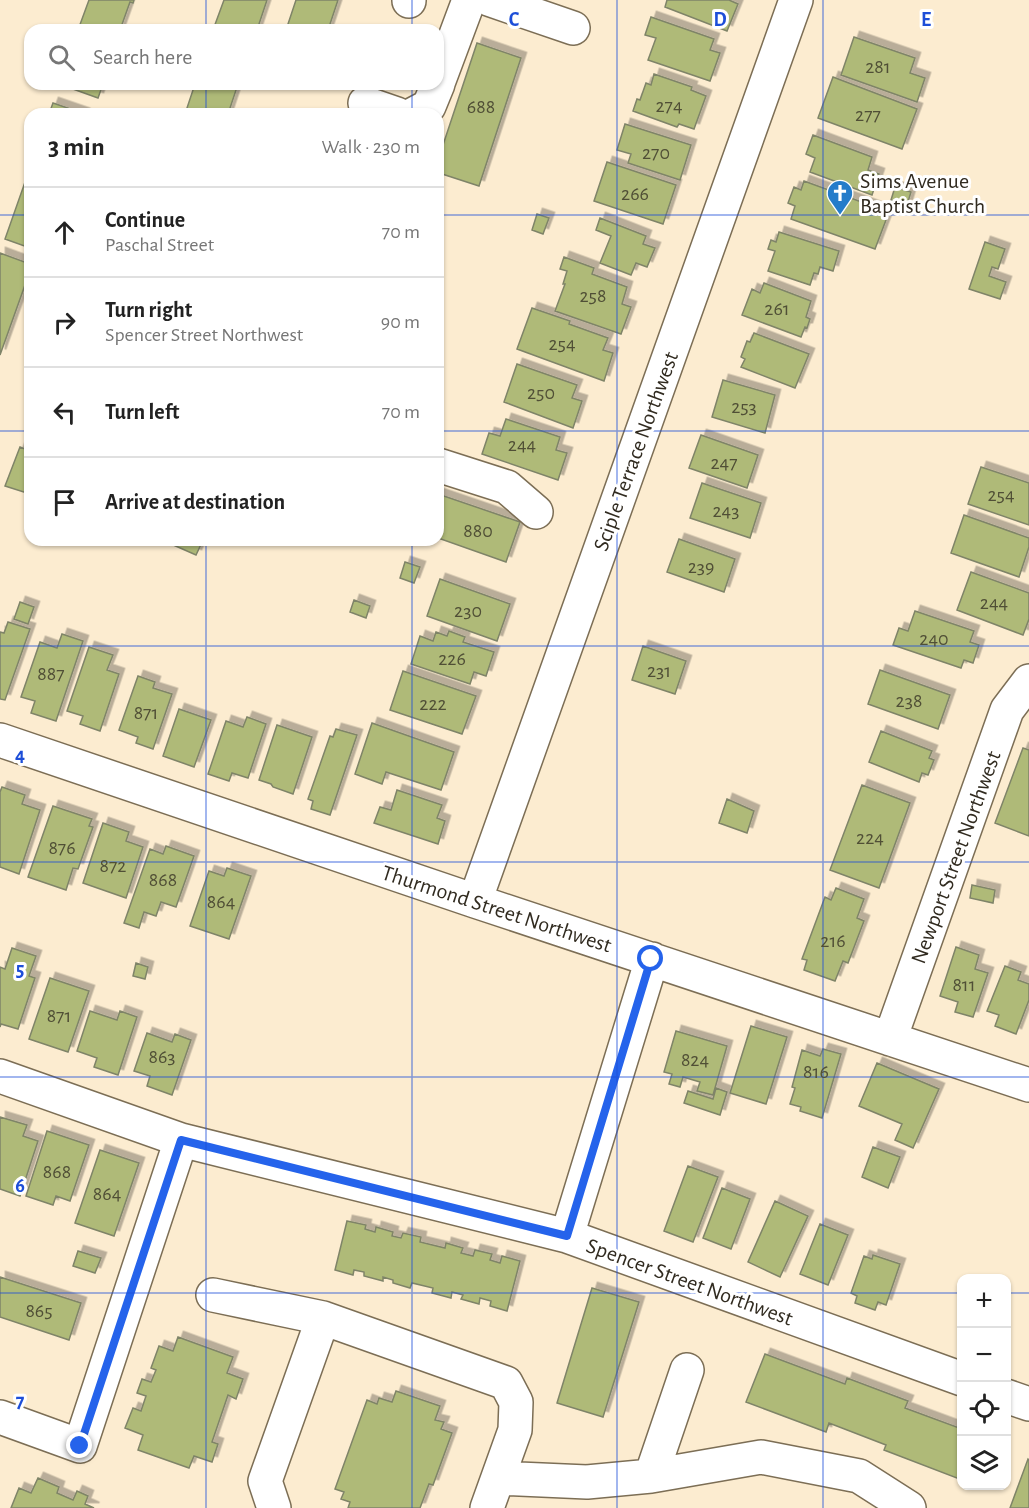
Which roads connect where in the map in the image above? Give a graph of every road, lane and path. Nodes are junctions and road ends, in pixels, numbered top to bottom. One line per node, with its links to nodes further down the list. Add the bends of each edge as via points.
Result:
1 (469, 0): 5 (street)
2 (491, 0): 4 (street)
3 (796, 0): 15 (street, Sciple Terrace Northwest)
4 (573, 28)
5 (444, 68)
6 (436, 90): 9 (street)
7 (365, 103): 8 (street)
8 (380, 108)
9 (425, 108)
10 (444, 467): 11 (street, via 507,487)
11 (536, 512)
12 (1029, 681): 13 (street, Newport Street Northwest)
13 (1018, 714): 17 (street, Newport Street Northwest)
14 (0, 740): 15 (street, Thurmond Street Northwest)
15 (475, 901): 16 (street, Thurmond Street Northwest)
16 (651, 959): 17 (street, Thurmond Street Northwest); 21 (street)
17 (890, 1039): 19 (street, Thurmond Street Northwest)
18 (0, 1076): 20 (street, Spencer Street Northwest)
19 (1029, 1085)
20 (181, 1140): 21 (street, Spencer Street Northwest); 28 (street, via 80,1446)
21 (567, 1236): 25 (street, Spencer Street Northwest)
22 (213, 1295): 23 (street)
23 (323, 1318): 30 (street, via 506,1383 516,1402 515,1430); 31 (street, via 265,1481)
24 (687, 1370): 29 (street)
25 (957, 1377)
26 (1011, 1398): 27 (street)
27 (1029, 1404)
28 (0, 1417)
29 (651, 1476): 30 (street); 32 (street, via 761,1457 859,1476)
30 (493, 1493)
31 (274, 1508)
32 (909, 1508)

